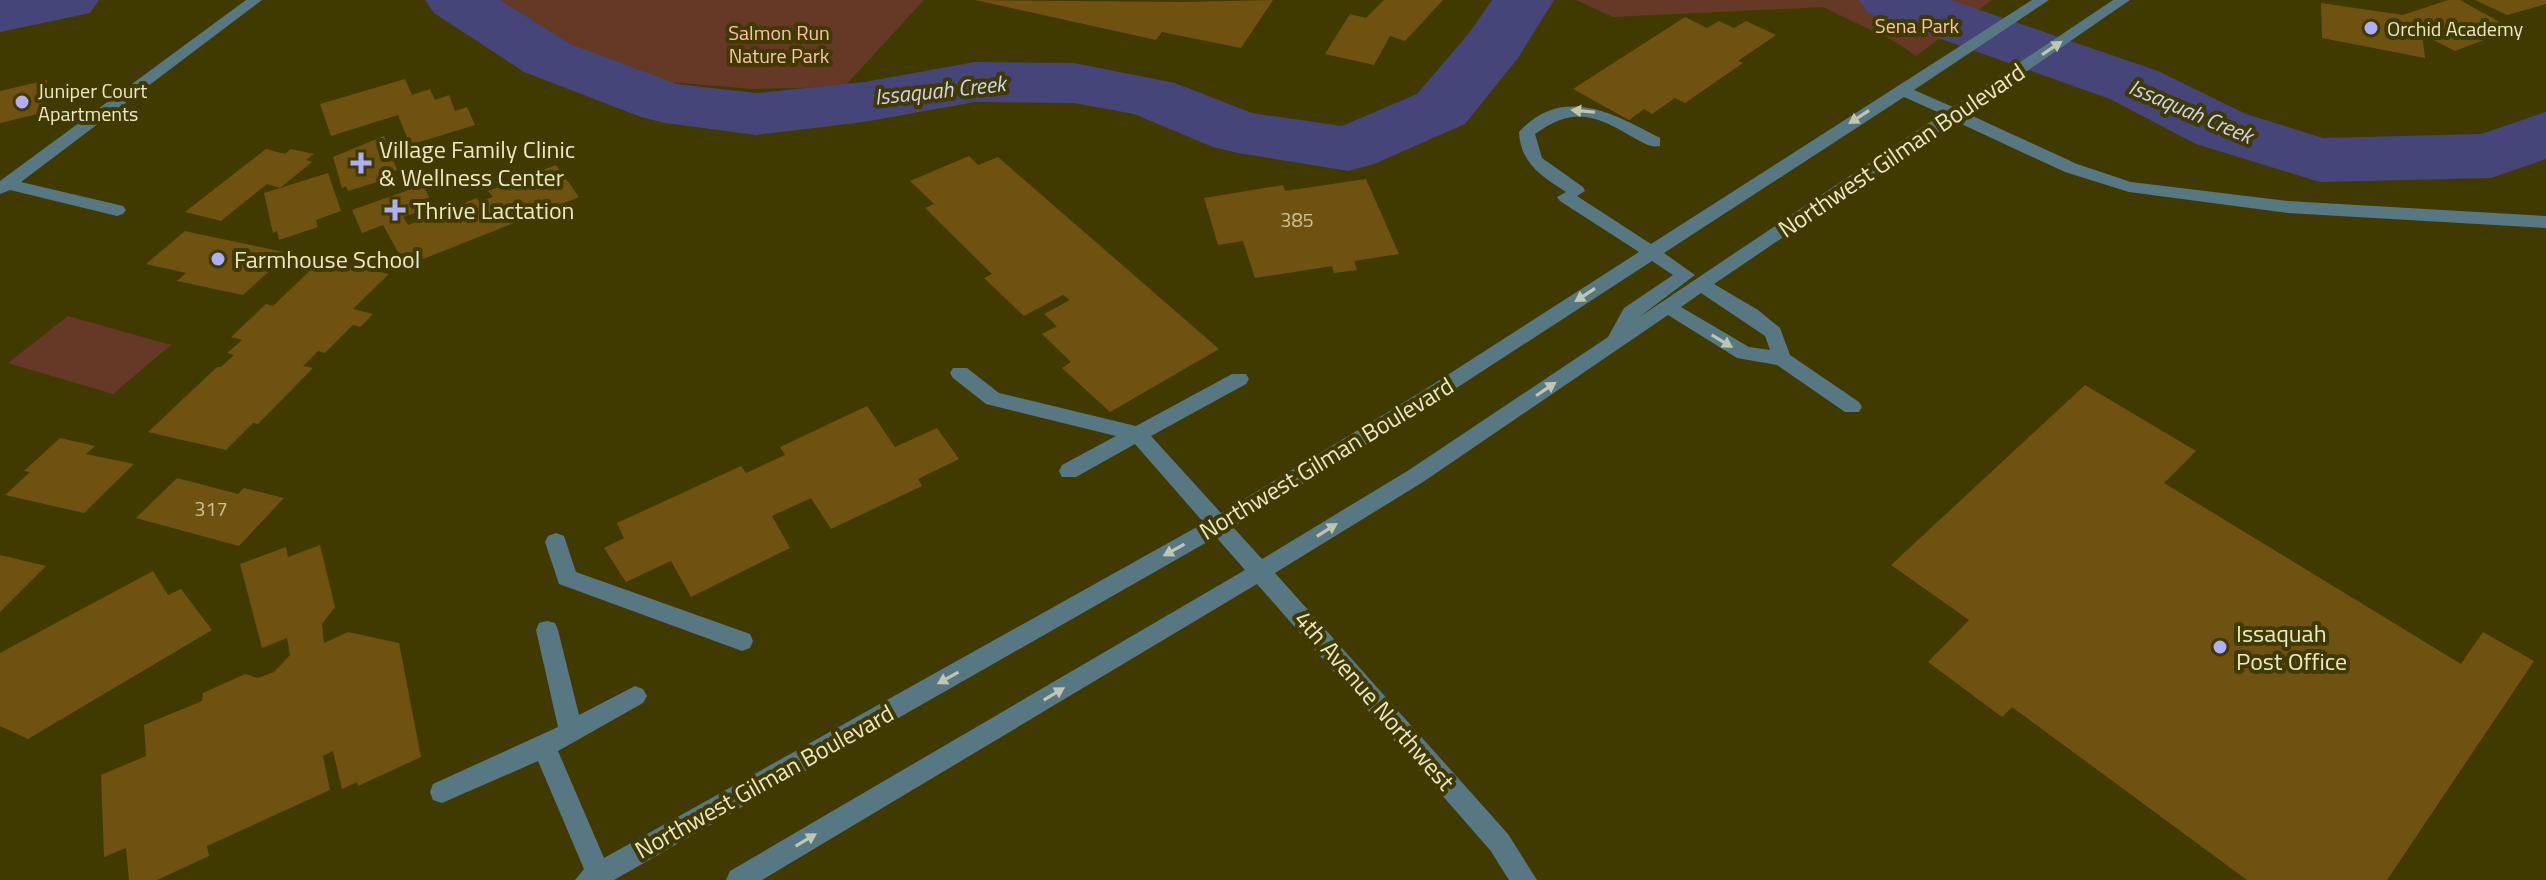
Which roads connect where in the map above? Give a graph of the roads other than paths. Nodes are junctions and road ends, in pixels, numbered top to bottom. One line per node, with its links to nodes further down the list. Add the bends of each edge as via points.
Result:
1 (255, 0): 7 (street)
2 (2042, 0): 4 (street, Northwest Gilman Boulevard)
3 (2123, 0): 5 (street, Northwest Gilman Boulevard, one-way to 3)
4 (1902, 90): 5 (street); 10 (street, Northwest Gilman Boulevard, one-way to 10)
5 (1954, 115): 9 (street, via 2071,168 2129,187 2288,207); 11 (street, Northwest Gilman Boulevard)
6 (1654, 142): 10 (street, one-way to 10, via 1580,108 1563,111 1527,132 1527,150 1536,164)
7 (4, 186): 8 (street)
8 (117, 210)
9 (2546, 222)
10 (1651, 253): 13 (street, via 1686,275 1631,313); 20 (street, Northwest Gilman Boulevard, one-way to 20)
11 (1702, 285): 12 (street, Northwest Gilman Boulevard); 14 (street, via 1773,333)
12 (1668, 307): 13 (street, Northwest Gilman Boulevard); 14 (street, one-way to 14, via 1744,353)
13 (1613, 344): 22 (street, Northwest Gilman Boulevard, one-way to 13, via 1416,476)
14 (1782, 359): 17 (street)
15 (960, 373): 18 (street, via 993,399)
16 (1239, 379): 18 (street)
17 (1852, 407)
18 (1138, 434): 19 (street); 20 (street, 4th Avenue Northwest)
19 (1069, 471)
20 (1219, 525): 22 (street, 4th Avenue Northwest); 29 (street, Northwest Gilman Boulevard, one-way to 29)
21 (556, 542): 24 (street, via 567,578)
22 (1261, 571): 30 (street, Northwest Gilman Boulevard, one-way to 22); 31 (street, 4th Avenue Northwest, via 1499,842)
23 (547, 630): 26 (street)
24 (742, 641)
25 (635, 696): 26 (street)
26 (571, 730): 27 (street)
27 (544, 747): 28 (street); 29 (street)
28 (442, 792)
29 (596, 878)
30 (739, 880)
31 (1524, 880)

